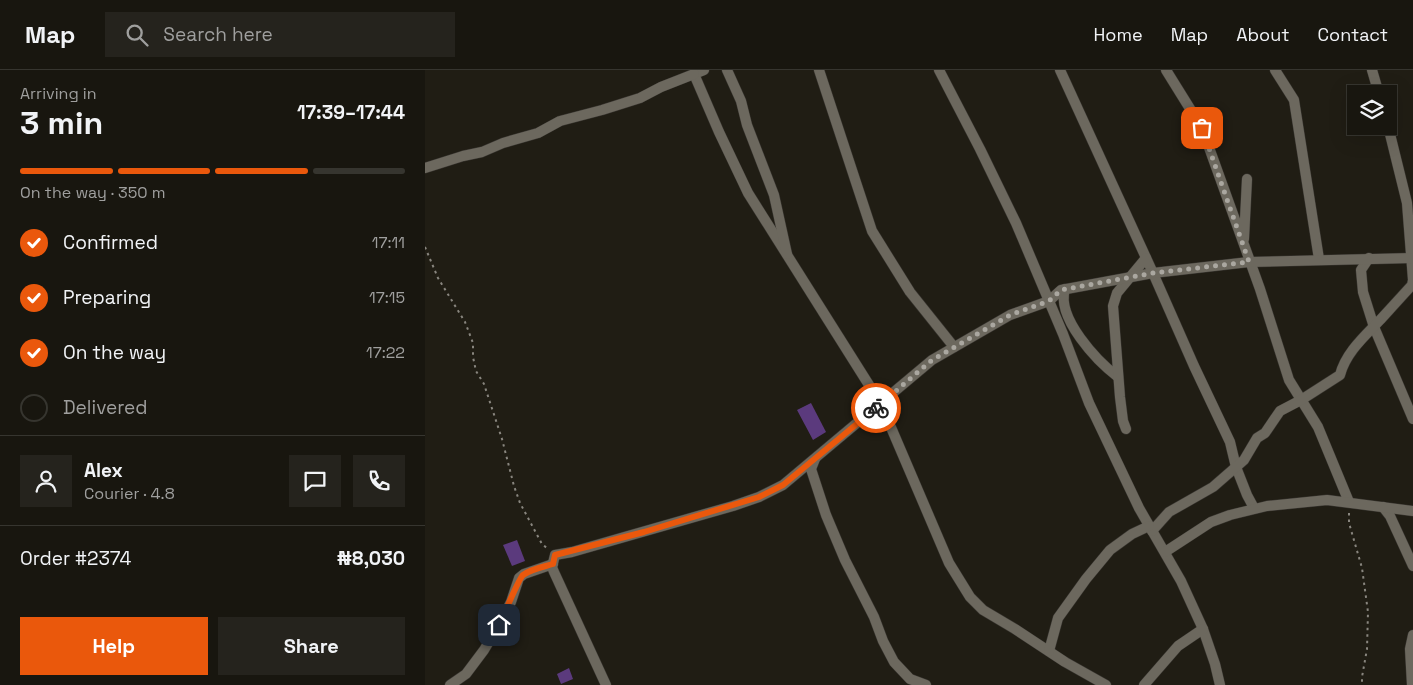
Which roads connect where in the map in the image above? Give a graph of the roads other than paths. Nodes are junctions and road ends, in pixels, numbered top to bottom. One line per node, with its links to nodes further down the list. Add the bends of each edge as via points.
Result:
1 (704, 70): 9 (street)
2 (727, 70): 19 (street, via 774,195)
3 (819, 70): 26 (street, via 872,231 909,292)
4 (939, 70): 24 (street, via 1016,223)
5 (1060, 70): 15 (street)
6 (1166, 70): 14 (street, via 1202,128)
7 (1275, 70): 18 (street, via 1294,100)
8 (1371, 70): 10 (street)
9 (694, 74): 12 (street, via 640,98 560,121 538,133); 19 (street, via 748,193)
10 (1376, 85)
11 (1390, 135): 17 (street, via 1407,203)
12 (425, 168)
13 (1247, 179): 14 (street)
14 (1244, 248): 20 (street)
15 (1147, 258): 21 (street); 22 (street)
16 (1369, 258): 17 (street); 18 (street); 25 (street, via 1361,270 1363,292)
17 (1412, 258): 25 (street, via 1412,285)
18 (1319, 259): 20 (street)
19 (788, 260): 29 (street)
20 (1249, 262): 21 (street); 28 (street, via 1289,380)
21 (1153, 273): 22 (street); 33 (street, via 1230,442)
22 (1131, 277): 23 (street); 27 (street, via 1117,293 1113,306)
23 (1065, 290): 24 (street); 27 (street, via 1062,298 1071,322 1091,352)
24 (1049, 301): 26 (street, via 1010,315); 38 (street, via 1089,403)
25 (1374, 326): 28 (street, via 1349,355 1340,375); 30 (street)
26 (954, 347): 29 (street, via 932,360)
27 (1118, 377): 31 (street)
28 (1301, 400): 33 (street, via 1280,411); 34 (street, via 1318,427)
29 (881, 404): 32 (street); 44 (street, via 949,563 970,597 983,610)
30 (1413, 419)
31 (1126, 429)
32 (815, 459): 40 (street, via 783,485 759,497); 47 (street, via 811,469 826,515 883,640 895,662 910,679)
33 (1236, 467): 36 (street); 38 (street, via 1213,487 1169,512)
34 (1349, 502): 35 (street); 36 (street, via 1327,500)
35 (1383, 507): 37 (street); 41 (street)
36 (1255, 508): 39 (street, via 1211,522)
37 (1413, 511)
38 (1151, 528): 39 (street); 44 (street, via 1133,534 1111,550 1086,578 1058,618)
39 (1165, 552): 42 (street)
40 (554, 560): 45 (street, via 519,578 511,602 484,650 466,674); 46 (street, via 557,578)
41 (1413, 566)
42 (1203, 629): 49 (street, via 1178,646); 50 (street)
43 (1413, 635): 51 (street, via 1410,649)
44 (1049, 651): 48 (street)
45 (450, 685)
46 (606, 685)
47 (926, 685)
48 (1106, 685)
49 (1144, 685)
50 (1220, 685)
51 (1412, 685)

